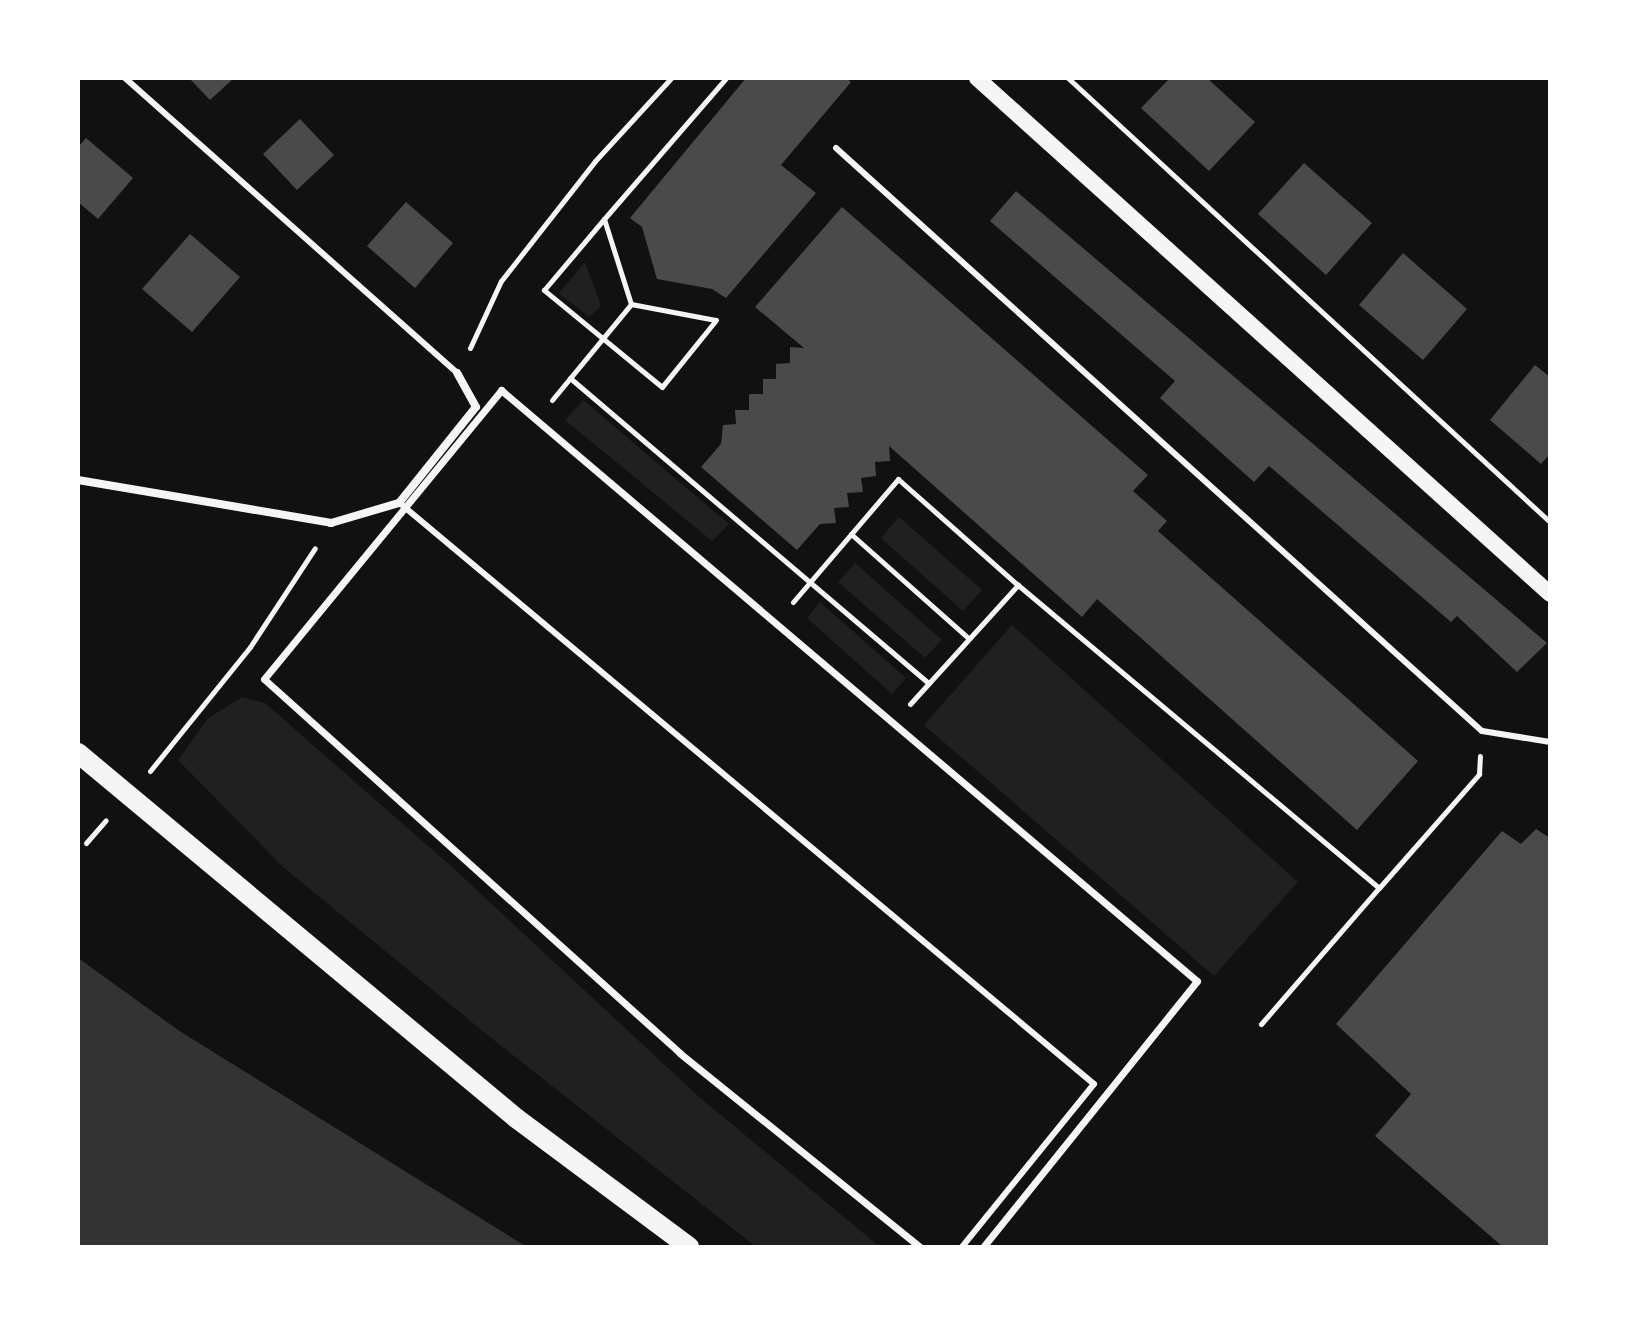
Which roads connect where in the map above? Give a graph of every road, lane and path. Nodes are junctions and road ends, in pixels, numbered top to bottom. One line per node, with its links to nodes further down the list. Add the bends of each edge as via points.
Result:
1 (125, 78): 10 (lane)
2 (671, 78): 10 (path, via 595,161 501,281)
3 (726, 78): 7 (path)
4 (977, 78): 20 (main road)
5 (1068, 78): 15 (path)
6 (836, 148): 25 (lane)
7 (604, 219): 8 (path); 9 (path, via 544,290)
8 (631, 304): 9 (path); 9 (path, via 716,320 662,387)
9 (603, 338): 11 (path)
10 (457, 373): 14 (street, via 476,407)
11 (570, 378): 12 (path); 18 (path)
12 (537, 420): 14 (street, via 501,390); 21 (street)
13 (78, 480): 16 (street)
14 (402, 505): 16 (street); 33 (street, via 264,679 680,1053); 34 (lane, via 1094,1084)
15 (1550, 522)
16 (331, 523): 28 (path, via 250,647)
17 (851, 534): 18 (path); 19 (path, via 898,479); 22 (path)
18 (810, 582): 21 (path); 23 (path)
19 (1018, 585): 22 (path); 30 (path)
20 (1550, 594)
21 (775, 622): 24 (street)
22 (968, 638): 23 (path)
23 (929, 683): 24 (path)
24 (893, 722): 35 (street, via 1197,981)
25 (1482, 731): 26 (lane); 30 (path, via 1479,774)
26 (1550, 742)
27 (78, 753): 28 (main road)
28 (126, 797): 29 (path); 32 (main road, via 516,1118)
29 (86, 843)
30 (1379, 888): 31 (path)
31 (1261, 1024)
32 (689, 1247)
33 (920, 1247)
34 (962, 1247)
35 (983, 1247)

